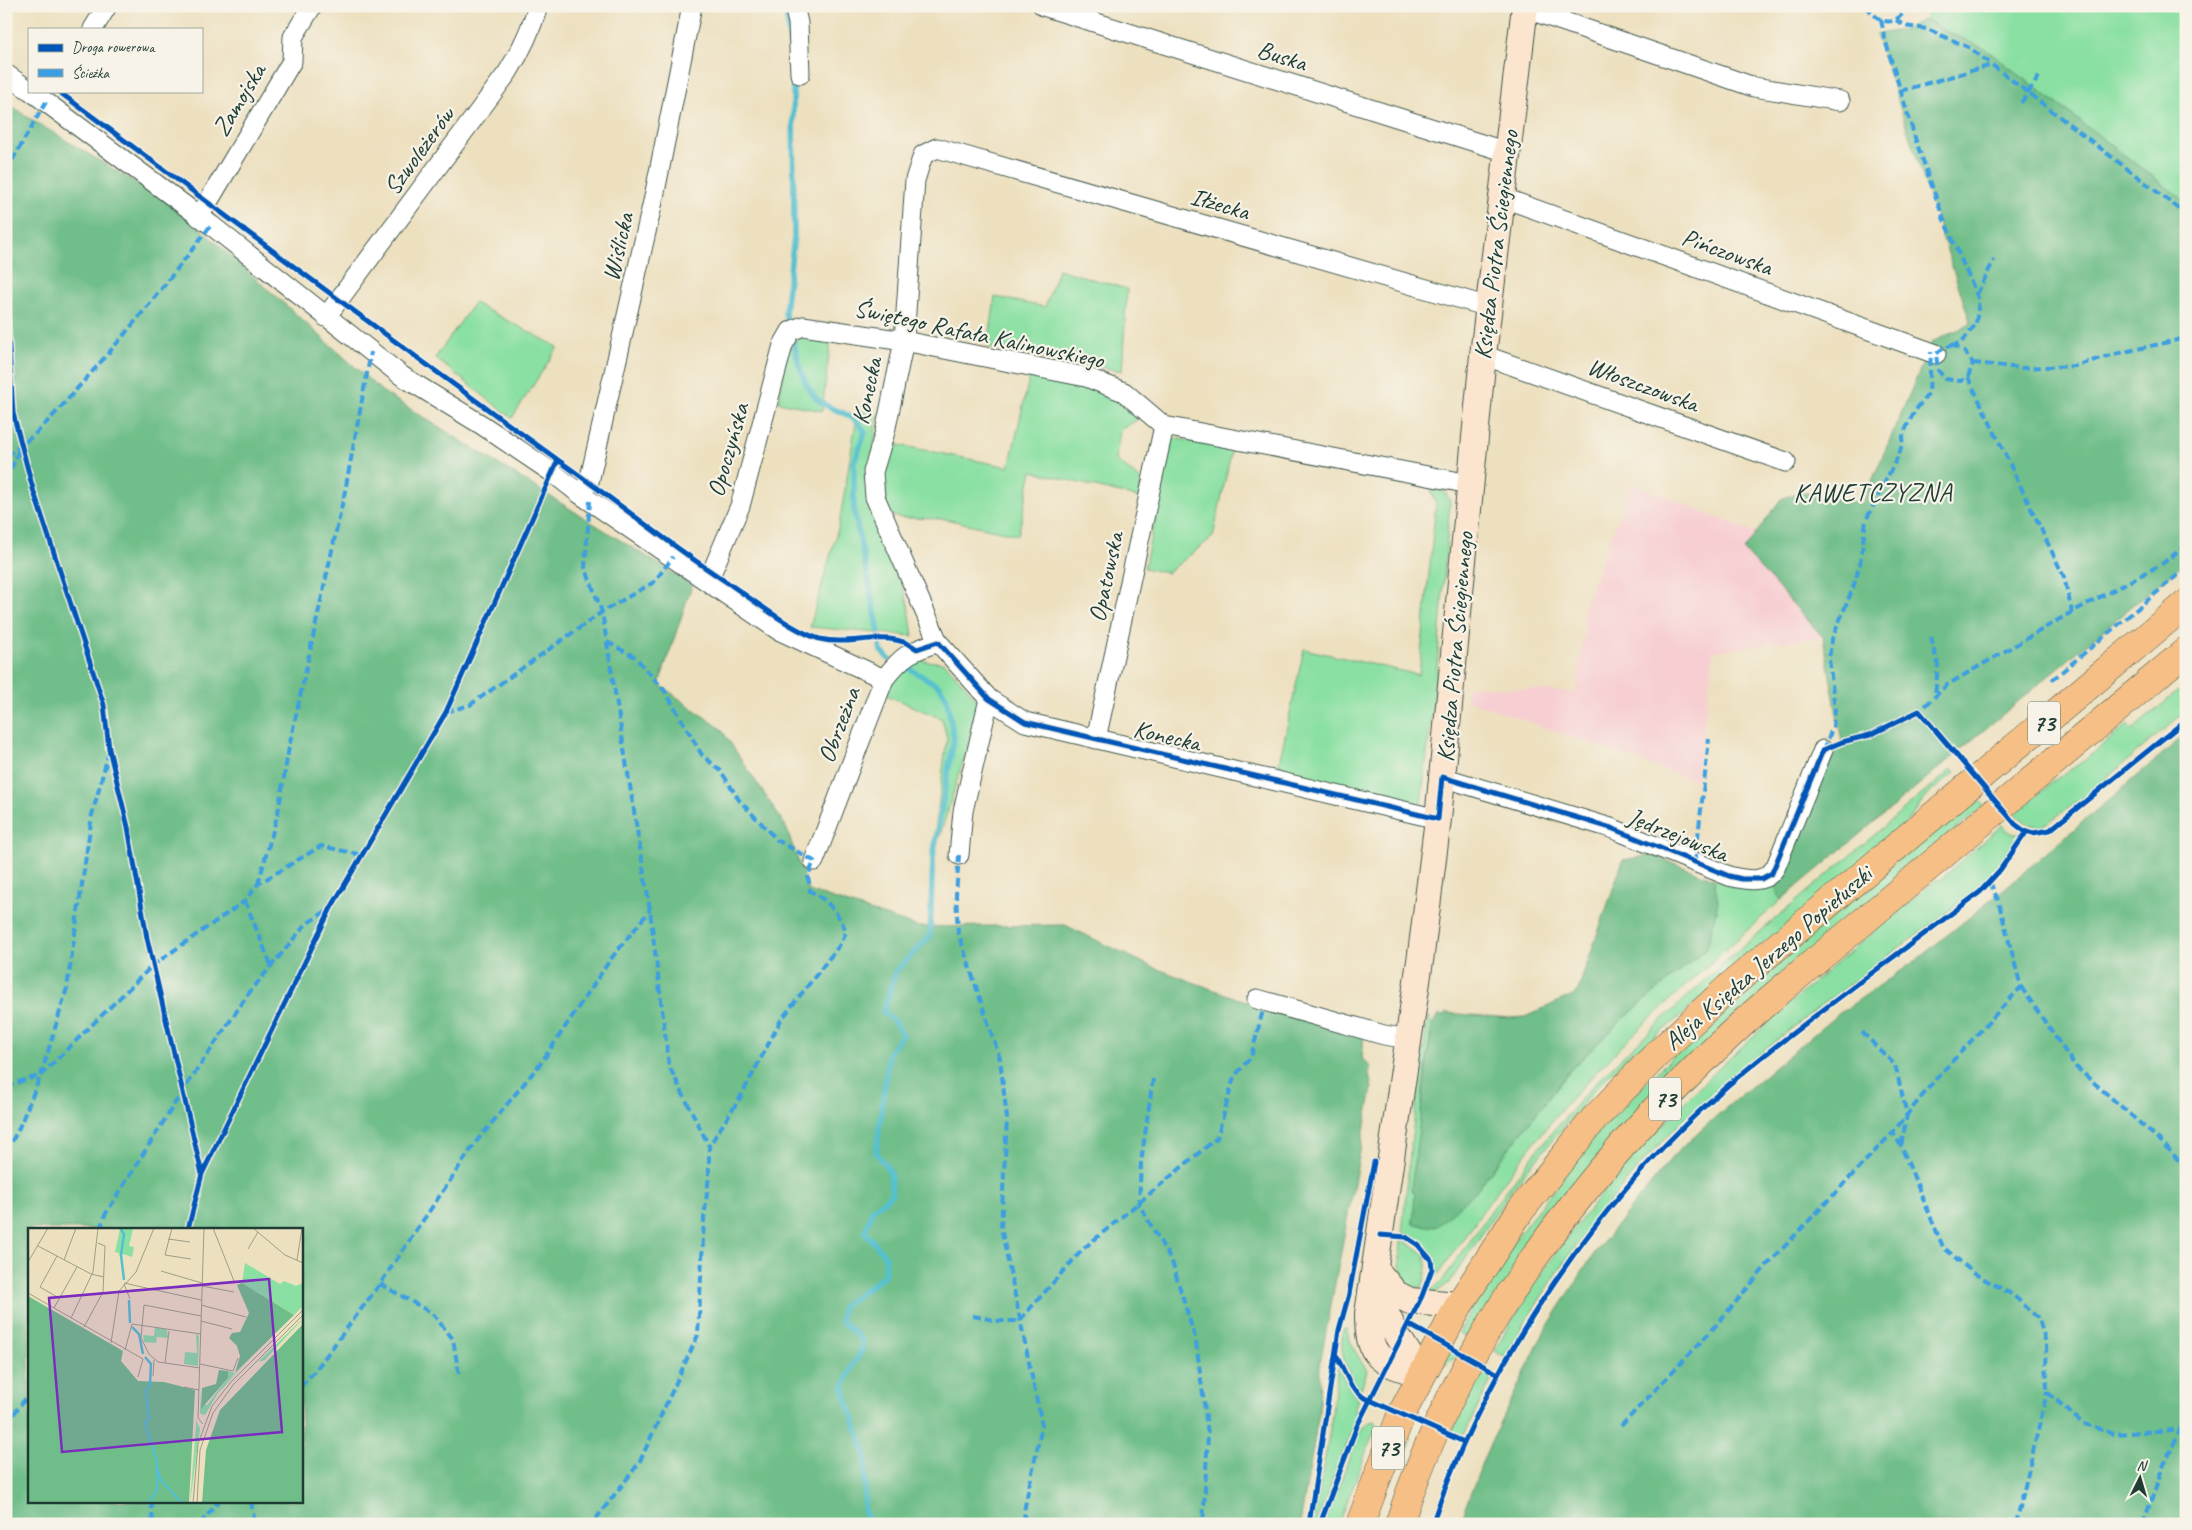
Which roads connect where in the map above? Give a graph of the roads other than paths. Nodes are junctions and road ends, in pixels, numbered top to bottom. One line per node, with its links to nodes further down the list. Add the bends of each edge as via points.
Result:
1 (312, 6): 18 (street, Zamojska, via 293,38 292,61)
2 (538, 6): 20 (street, Szwoleżerów, via 533,25 508,72)
3 (692, 6): 28 (street, Wiślicka, via 654,198 589,482)
4 (794, 6): 10 (street)
5 (1043, 6): 16 (street, Buska)
6 (105, 7): 8 (street)
7 (1524, 7): 14 (street, via 1754,87); 16 (street, Księdza Piotra Ściegiennego)
8 (94, 28)
9 (6, 74): 11 (street, Obrzeżna)
10 (800, 74)
11 (28, 90)
12 (33, 92): 13 (street, Obrzeżna)
13 (50, 97): 18 (street, Obrzeżna)
14 (1840, 101)
15 (937, 148): 19 (street, Iłżecka); 22 (street, Konecka, via 923,155 915,180)
16 (1507, 152): 17 (street, Księdza Piotra Ściegiennego)
17 (1501, 197): 19 (street, Księdza Piotra Ściegiennego); 23 (street, Pińczowska)
18 (199, 217): 20 (street, Obrzeżna)
19 (1489, 307): 24 (street, Księdza Piotra Ściegiennego)
20 (326, 317): 28 (street, Obrzeżna, via 402,376 482,425)
21 (791, 331): 22 (street, Świętego Rafała Kalinowskiego, via 803,326); 29 (street, Opoczyńska, via 783,345 740,506)
22 (904, 341): 25 (street, Świętego Rafała Kalinowskiego, via 1086,377 1124,392); 31 (street, Konecka, via 873,472 875,497)
23 (1936, 354)
24 (1484, 355): 26 (street, Włoszczowska); 27 (street, Księdza Piotra Ściegiennego)
25 (1164, 426): 27 (street, Świętego Rafała Kalinowskiego); 35 (street, Opatowska)
26 (1786, 462)
27 (1470, 484): 37 (street, Księdza Piotra Ściegiennego)
28 (580, 494): 29 (street, Obrzeżna)
29 (708, 582): 33 (street, Obrzeżna, via 778,630)
30 (2186, 604): 44 (main road, Aleja Księdza Jerzego Popiełuszki / 73, via 1737,980 1654,1057 1556,1164 1520,1210)
31 (938, 642): 33 (street, via 901,658); 34 (street, Konecka)
32 (2186, 652): 46 (main road, Aleja Księdza Jerzego Popiełuszki / 73, via 1746,1021 1666,1098 1609,1159 1554,1230 1520,1278)
33 (884, 679): 40 (street, Obrzeżna)
34 (989, 699): 35 (street, Konecka, via 1025,722); 39 (street, via 963,811)
35 (1096, 739): 38 (street, Konecka)
36 (1823, 750): 37 (street, Jędrzejowska, via 1776,866 1772,873 1761,879 1729,876 1611,828)
37 (1442, 777): 38 (street, Księdza Piotra Ściegiennego)
38 (1438, 818): 42 (street, Księdza Piotra Ściegiennego)
39 (958, 855)
40 (814, 861)
41 (1257, 999): 42 (street)
42 (1408, 1039): 43 (street, Księdza Piotra Ściegiennego)
43 (1374, 1279): 44 (street, via 1410,1301); 45 (street, via 1395,1332)
44 (1459, 1305): 45 (main road, Aleja Księdza Jerzego Popiełuszki / 73)
45 (1421, 1374): 46 (main road); 47 (main road, 73, via 1399,1420)
46 (1455, 1393): 48 (main road, 73, via 1429,1446)
47 (1360, 1524)
48 (1399, 1524)

